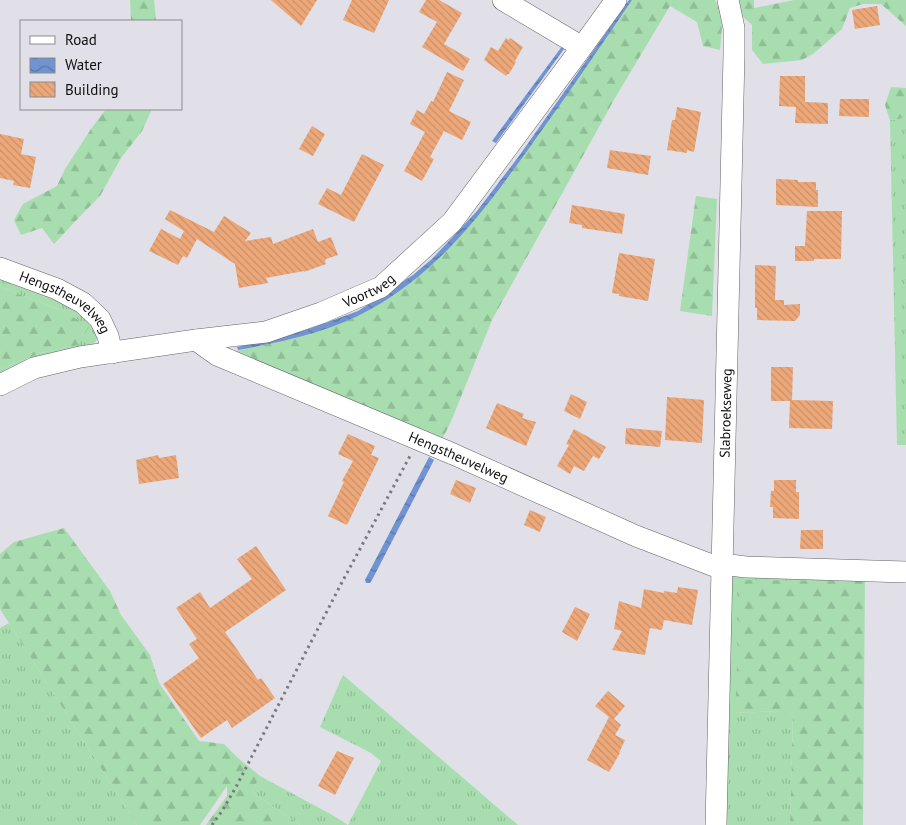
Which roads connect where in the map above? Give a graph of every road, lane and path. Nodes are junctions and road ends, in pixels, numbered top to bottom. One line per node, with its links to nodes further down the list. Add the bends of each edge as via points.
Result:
1 (503, 0): 4 (street)
2 (616, 0): 4 (street, Voortweg)
3 (728, 0): 10 (street, Slabroekseweg, via 734,37)
4 (582, 47): 6 (street, Voortweg, via 452,222 381,287 266,332)
5 (0, 268): 7 (street, Hengstheuvelweg, via 57,289 82,303 100,319)
6 (196, 340): 7 (street, Voortweg); 9 (street, Hengstheuvelweg, via 217,355)
7 (112, 353): 8 (street, Voortweg, via 34,368)
8 (0, 386)
9 (418, 440): 10 (street, Hengstheuvelweg, via 636,536); 12 (path, via 236,787)
10 (722, 566): 11 (street, Hengstheuvelweg); 13 (street, Slabroekseweg)
11 (906, 572)
12 (212, 825)
13 (716, 825)

